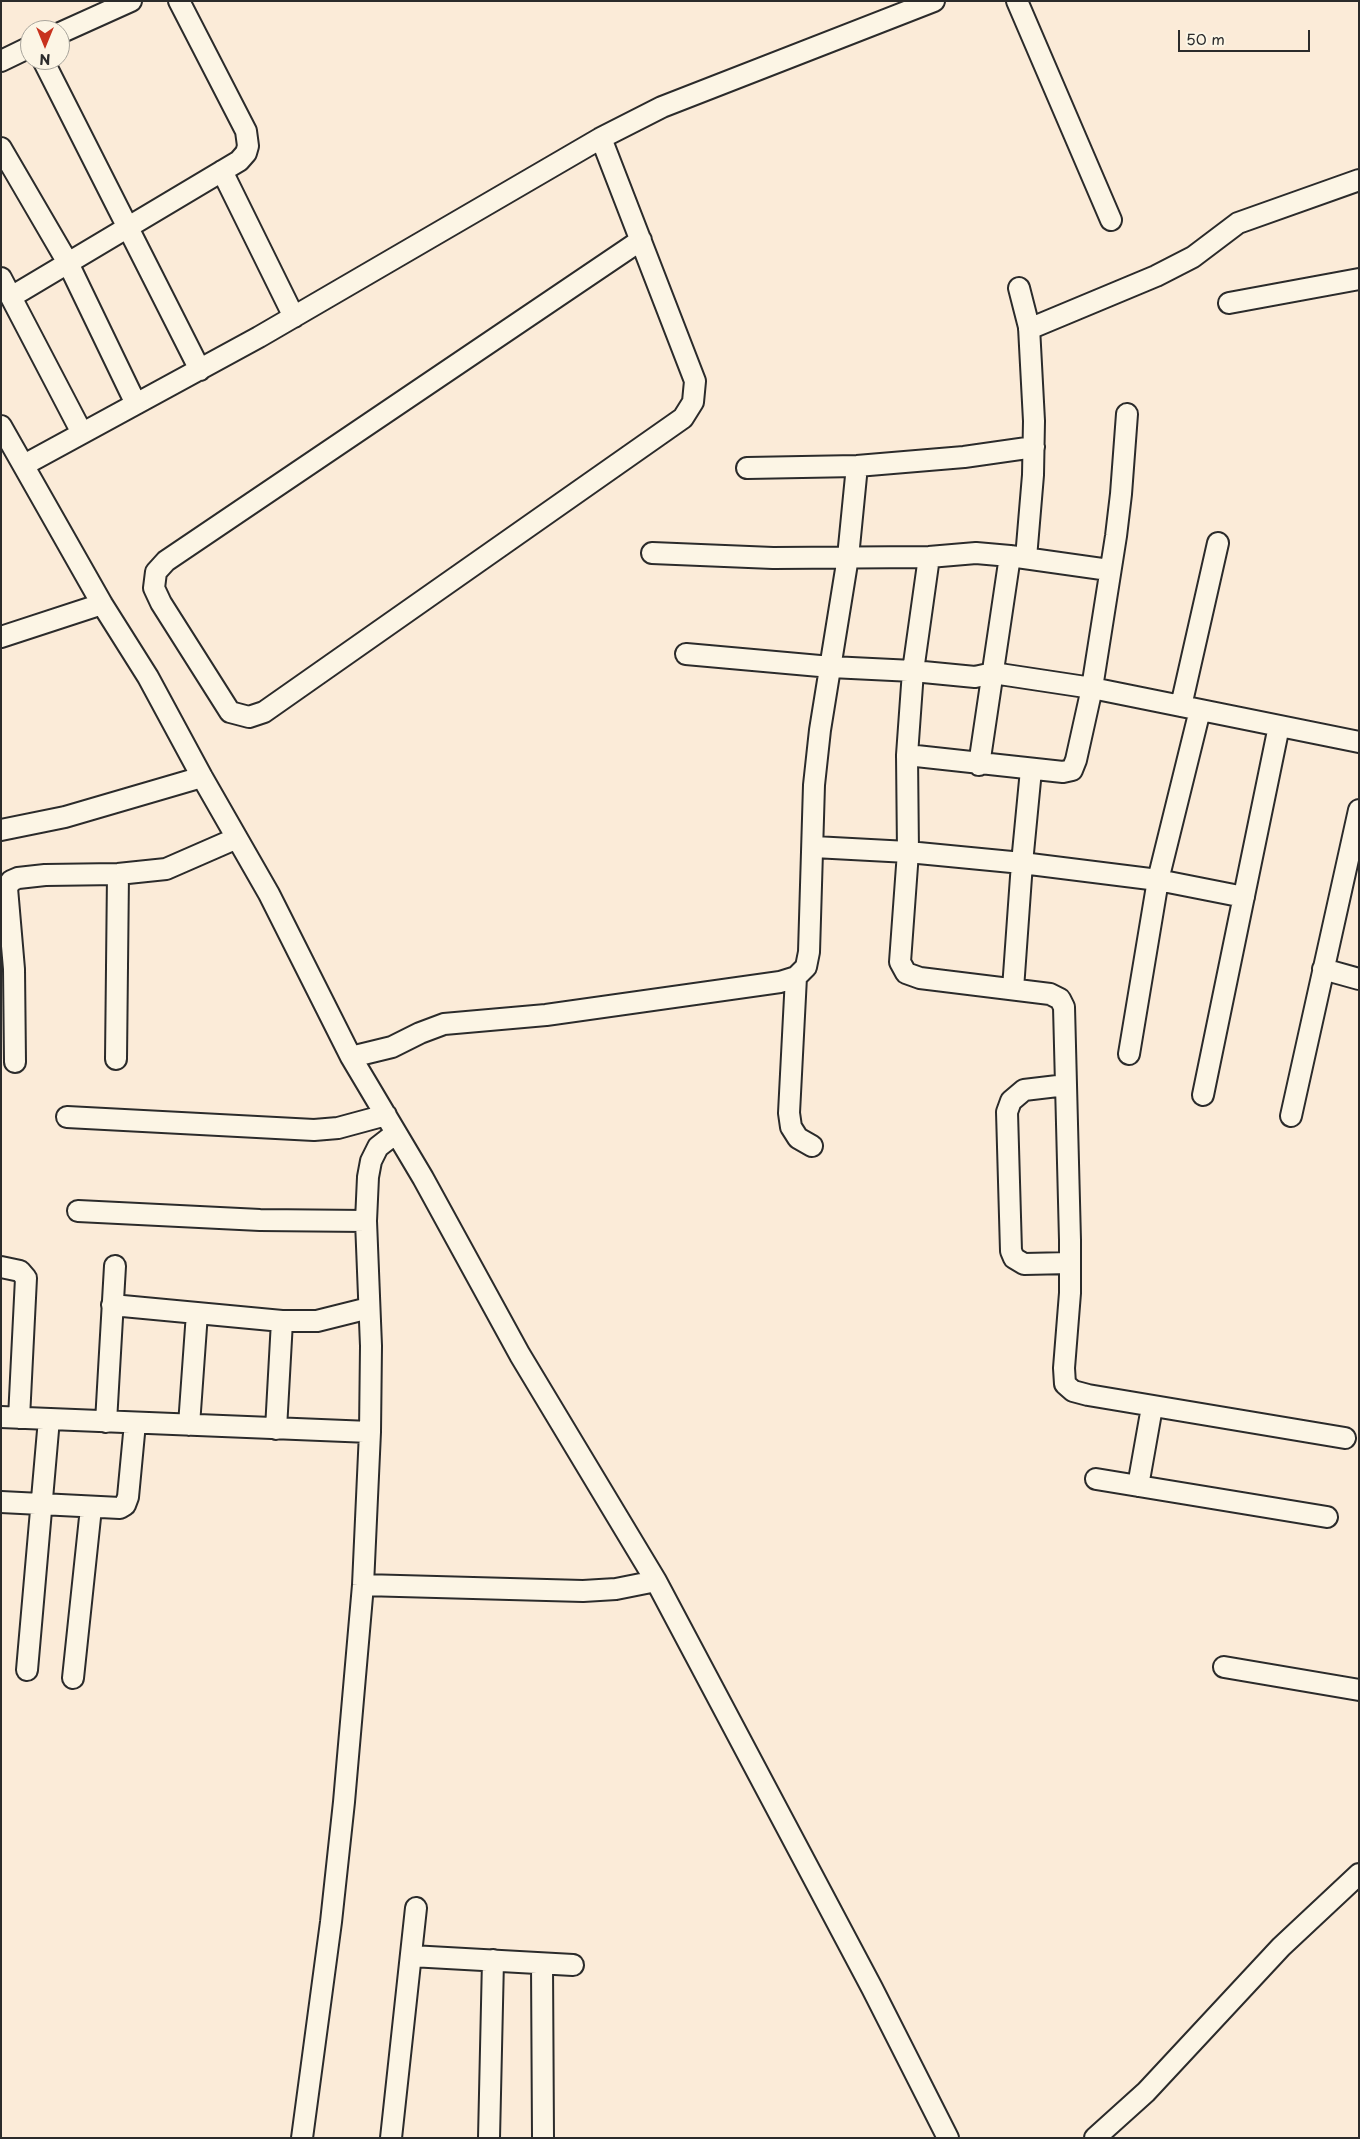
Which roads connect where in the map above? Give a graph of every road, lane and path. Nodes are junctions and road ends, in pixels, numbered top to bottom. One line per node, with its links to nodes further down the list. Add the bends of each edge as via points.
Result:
1 (131, 1): 5 (street)
2 (179, 1): 11 (street, via 246,131 246,153)
3 (934, 1): 9 (street, via 662,107)
4 (1018, 1): 13 (street)
5 (70, 28)
6 (20, 52): 7 (street)
7 (1, 61)
8 (48, 70): 14 (street)
9 (602, 138): 15 (street); 22 (street)
10 (1, 148): 16 (street)
11 (222, 171): 14 (street); 22 (street)
12 (1359, 180): 23 (street, via 1238,223 1192,257 1156,276)
13 (1111, 220)
14 (128, 227): 16 (street); 24 (street)
15 (641, 240): 15 (street, via 166,561 156,572 154,588 230,712 249,717 264,712 684,418 693,402 695,381)
16 (68, 263): 20 (street); 25 (street)
17 (1, 278): 20 (street)
18 (1359, 279): 21 (street)
19 (1019, 288): 23 (street)
20 (12, 297): 28 (street)
21 (1229, 302)
22 (294, 317): 24 (street)
23 (1029, 330): 29 (street)
24 (200, 370): 25 (street)
25 (136, 404): 28 (street)
26 (1127, 414): 38 (street, via 1121,494)
27 (1, 426): 30 (street)
28 (82, 433): 30 (street)
29 (1034, 447): 31 (street); 37 (street)
30 (24, 465): 39 (street)
31 (858, 466): 32 (street); 35 (street)
32 (747, 468)
33 (1218, 543): 46 (street)
34 (652, 553): 35 (street, via 754,558)
35 (848, 557): 36 (street); 42 (street)
36 (929, 557): 37 (street, via 976,553); 43 (street)
37 (1018, 557): 38 (street); 44 (street)
38 (1109, 570): 45 (street)
39 (102, 604): 40 (street); 52 (street, via 148,677)
40 (2, 635)
41 (686, 654): 42 (street)
42 (831, 667): 43 (street); 56 (street, via 814,785)
43 (912, 670): 44 (street, via 975,677); 49 (street)
44 (993, 673): 45 (street); 50 (street)
45 (1092, 688): 46 (street); 51 (street, via 1072,770)
46 (1190, 708): 47 (street); 60 (street)
47 (1279, 726): 48 (street); 61 (street)
48 (1359, 742)
49 (907, 756): 50 (street); 57 (street)
50 (979, 765): 51 (street)
51 (1031, 770): 58 (street)
52 (202, 778): 54 (street, via 65,817); 55 (street)
53 (1359, 810): 62 (street)
54 (1, 830)
55 (237, 838): 59 (street, via 166,870); 67 (street, via 269,894)
56 (814, 847): 57 (street); 63 (street, via 810,952 806,967)
57 (908, 852): 58 (street); 65 (street, via 900,947 900,962 906,973 920,978)
58 (1022, 863): 60 (street); 65 (street)
59 (118, 874): 68 (street); 69 (street, via 18,878 7,888 14,968)
60 (1158, 880): 61 (street); 66 (street)
61 (1244, 897): 71 (street)
62 (1323, 969): 64 (street); 73 (street)
63 (796, 977): 67 (street, via 780,982 546,1015 444,1024 392,1047); 76 (street, via 789,1113 791,1127 798,1138)
64 (1359, 979)
65 (1013, 989): 70 (street, via 1050,994 1060,999 1064,1007)
66 (1129, 1054)
67 (351, 1057): 72 (street)
68 (116, 1059)
69 (15, 1062)
70 (1066, 1085): 79 (street); 79 (street, via 1024,1090 1009,1107 1007,1122 1011,1251 1014,1258 1024,1264)
71 (1203, 1095)
72 (386, 1115): 74 (street, via 338,1128 314,1130); 75 (street)
73 (1291, 1116)
74 (67, 1117)
75 (396, 1133): 78 (street, via 378,1147 370,1161); 101 (street, via 520,1355)
76 (812, 1146)
77 (78, 1211): 78 (street, via 260,1220)
78 (366, 1221): 83 (street)
79 (1070, 1263): 86 (street, via 1065,1384 1073,1391 1088,1395)
80 (115, 1266): 82 (street)
81 (1, 1267): 87 (street, via 20,1271 26,1278)
82 (112, 1305): 84 (street); 89 (street)
83 (369, 1308): 85 (street, via 317,1321); 93 (street)
84 (197, 1313): 85 (street); 91 (street)
85 (282, 1321): 92 (street)
86 (1152, 1407): 94 (street); 96 (street)
87 (10, 1418): 88 (street)
88 (50, 1419): 89 (street); 98 (street)
89 (106, 1422): 90 (street)
90 (135, 1423): 91 (street); 99 (street, via 125,1505 120,1508)
91 (189, 1425): 92 (street)
92 (276, 1428): 93 (street)
93 (370, 1432): 102 (street)
94 (1345, 1438)
95 (1096, 1479): 96 (street)
96 (1138, 1486): 100 (street)
97 (1, 1502): 98 (street)
98 (42, 1505): 99 (street); 104 (street)
99 (91, 1508): 105 (street)
100 (1328, 1517)
101 (656, 1581): 102 (street, via 616,1589 583,1590); 117 (street)
102 (363, 1585): 113 (street, via 332,1913)
103 (1224, 1667): 106 (street)
104 (27, 1670)
105 (74, 1678)
106 (1359, 1690)
107 (1359, 1874): 118 (street, via 1281,1947 1146,2092)
108 (416, 1908): 109 (street)
109 (411, 1956): 110 (street); 114 (street)
110 (493, 1960): 111 (street); 115 (street)
111 (542, 1964): 112 (street); 116 (street)
112 (573, 1965)
113 (302, 2138)
114 (392, 2138)
115 (489, 2138)
116 (543, 2138)
117 (948, 2138)
118 (1095, 2138)

